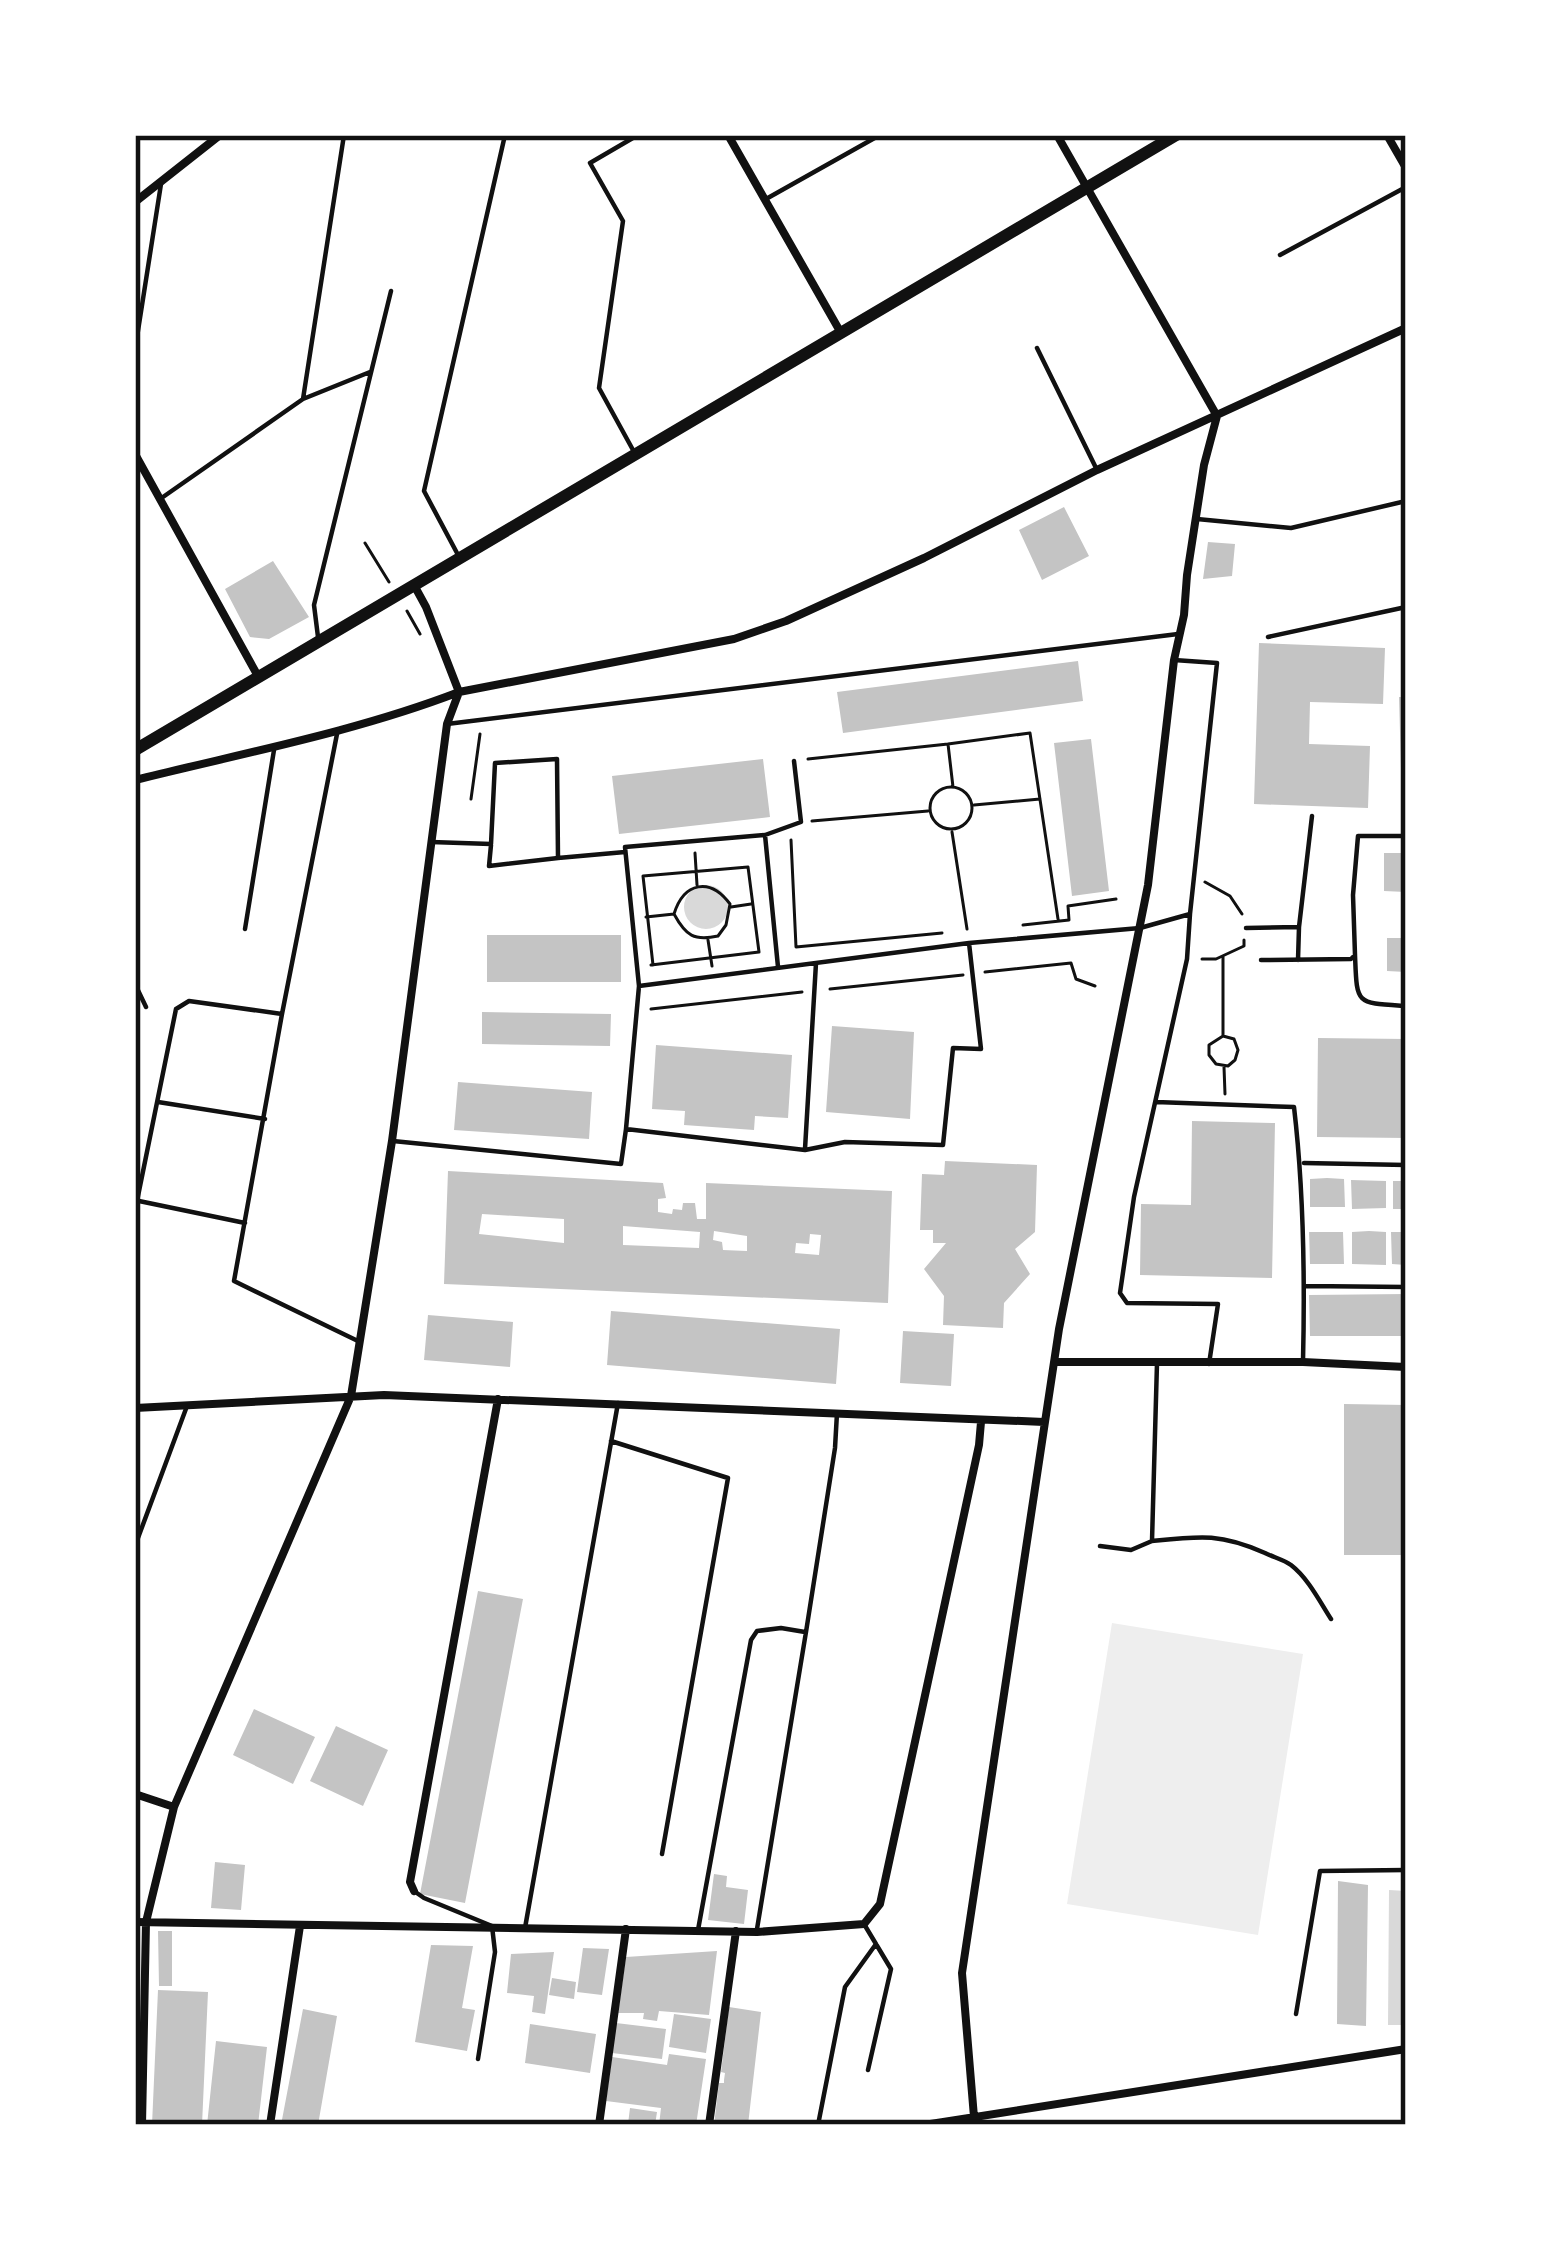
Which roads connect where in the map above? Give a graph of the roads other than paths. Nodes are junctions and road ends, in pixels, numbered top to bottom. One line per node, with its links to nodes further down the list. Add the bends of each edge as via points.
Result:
1 (220, 135): 11 (street)
2 (344, 135): 23 (lane)
3 (505, 135): 33 (lane, via 424,491)
4 (638, 135): 26 (lane, via 590,163 623,221 599,388)
5 (728, 135): 14 (street)
6 (880, 135): 14 (lane)
7 (1057, 135): 13 (street)
8 (1177, 135): 13 (main road)
9 (1387, 135): 10 (street)
10 (1406, 168)
11 (162, 178): 15 (street); 21 (lane)
12 (1406, 187): 16 (lane)
13 (1088, 188): 19 (main road); 24 (street)
14 (766, 199): 19 (street)
15 (135, 202)
16 (1280, 255)
17 (391, 291): 22 (lane)
18 (1406, 328): 24 (street)
19 (841, 333): 26 (main road)
20 (1037, 348): 27 (lane)
21 (135, 350)
22 (372, 371): 23 (lane); 38 (lane, via 314,605)
23 (303, 399): 30 (lane)
24 (1217, 416): 27 (street); 32 (street)
25 (135, 454): 28 (street)
26 (636, 455): 33 (main road)
27 (1097, 470): 41 (street, via 786,621 734,639)
28 (146, 475): 29 (lane); 30 (street)
29 (135, 480)
30 (160, 500): 40 (street)
31 (1406, 501): 32 (lane, via 1291,528)
32 (1197, 519): 36 (street)
33 (460, 558): 34 (main road)
34 (414, 585): 38 (main road); 41 (street)
35 (1406, 607): 37 (lane)
36 (1178, 634): 39 (street); 42 (lane)
37 (1268, 638)
38 (319, 643): 40 (main road)
39 (1174, 660): 55 (lane, via 1217,663); 57 (street)
40 (259, 678): 45 (main road)
41 (459, 692): 42 (street); 43 (street)
42 (447, 724): 51 (street)
43 (338, 729): 44 (street); 70 (lane)
44 (275, 745): 47 (street); 59 (lane)
45 (135, 750)
46 (794, 760): 49 (lane, via 801,822)
47 (135, 780)
48 (1312, 816): 56 (lane)
49 (766, 835): 53 (lane); 65 (lane)
50 (1406, 836): 61 (lane, via 1358,836)
51 (431, 842): 52 (lane); 75 (street)
52 (491, 844): 54 (lane, via 489,866); 54 (lane, via 495,763 557,759)
53 (626, 852): 54 (lane); 67 (lane)
54 (557, 858)
55 (1190, 914): 57 (lane); 72 (lane)
56 (1299, 927): 58 (lane); 63 (lane)
57 (1140, 928): 60 (lane); 84 (street)
58 (1246, 928)
59 (245, 929)
60 (969, 943): 64 (lane); 76 (lane, via 981,1049 953,1048 943,1145 845,1142)
61 (1354, 955): 63 (lane); 68 (lane, via 1361,997)
62 (1261, 960): 63 (lane)
63 (1298, 960)
64 (816, 963): 65 (lane); 76 (lane)
65 (778, 967): 67 (lane)
66 (135, 984): 69 (lane)
67 (639, 986): 74 (lane)
68 (1406, 1006)
69 (146, 1007)
70 (282, 1014): 71 (lane, via 189,1001 176,1009); 73 (lane)
71 (158, 1102): 73 (lane); 79 (lane)
72 (1156, 1102): 77 (lane, via 1294,1107); 87 (lane, via 1120,1293 1126,1304 1218,1304)
73 (265, 1119): 80 (lane)
74 (626, 1129): 75 (lane, via 621,1163); 76 (lane)
75 (392, 1142): 83 (street)
76 (805, 1150)
77 (1301, 1163): 78 (lane); 81 (lane)
78 (1406, 1165)
79 (136, 1200): 80 (lane)
80 (245, 1223): 83 (lane, via 234,1281)
81 (1305, 1286): 82 (lane); 85 (lane)
82 (1406, 1286)
83 (362, 1343): 89 (street)
84 (1054, 1362): 86 (street); 96 (street)
85 (1304, 1362): 87 (street); 88 (street)
86 (1157, 1363): 87 (street); 98 (lane)
87 (1209, 1364)
88 (1406, 1367)
89 (351, 1396): 90 (street); 92 (street); 104 (street)
90 (498, 1399): 91 (street); 107 (street)
91 (618, 1403): 94 (street); 97 (lane)
92 (187, 1406): 93 (street); 99 (lane)
93 (135, 1408)
94 (837, 1414): 95 (street); 102 (lane)
95 (981, 1422): 96 (street); 109 (street, via 880,1904)
96 (1044, 1422): 122 (street, via 962,1973)
97 (611, 1441): 105 (lane, via 728,1478); 112 (lane)
98 (1152, 1541): 100 (lane, via 1131,1550); 101 (lane, via 1231,1539 1291,1565)
99 (135, 1546)
100 (1100, 1546)
101 (1331, 1619)
102 (806, 1632): 114 (lane, via 757,1631 751,1640); 116 (lane)
103 (135, 1794): 104 (street)
104 (174, 1807): 108 (street)
105 (662, 1853)
106 (1406, 1870): 118 (lane, via 1320,1871)
107 (414, 1891): 111 (lane)
108 (140, 1922): 110 (street); 123 (street)
109 (864, 1924): 116 (street); 117 (lane)
110 (300, 1926): 111 (street); 124 (street)
111 (492, 1926): 112 (street); 120 (lane)
112 (525, 1928): 113 (street)
113 (626, 1929): 114 (street); 125 (street)
114 (698, 1930): 115 (street)
115 (736, 1931): 116 (street); 126 (street)
116 (757, 1932)
117 (876, 1944): 121 (lane, via 891,1969); 127 (lane, via 845,1988)
118 (1296, 2014)
119 (1406, 2049): 122 (street)
120 (478, 2059)
121 (868, 2070)
122 (974, 2121): 128 (street)
123 (142, 2125)
124 (270, 2125)
125 (599, 2125)
126 (709, 2125)
127 (818, 2125)
128 (924, 2125)

